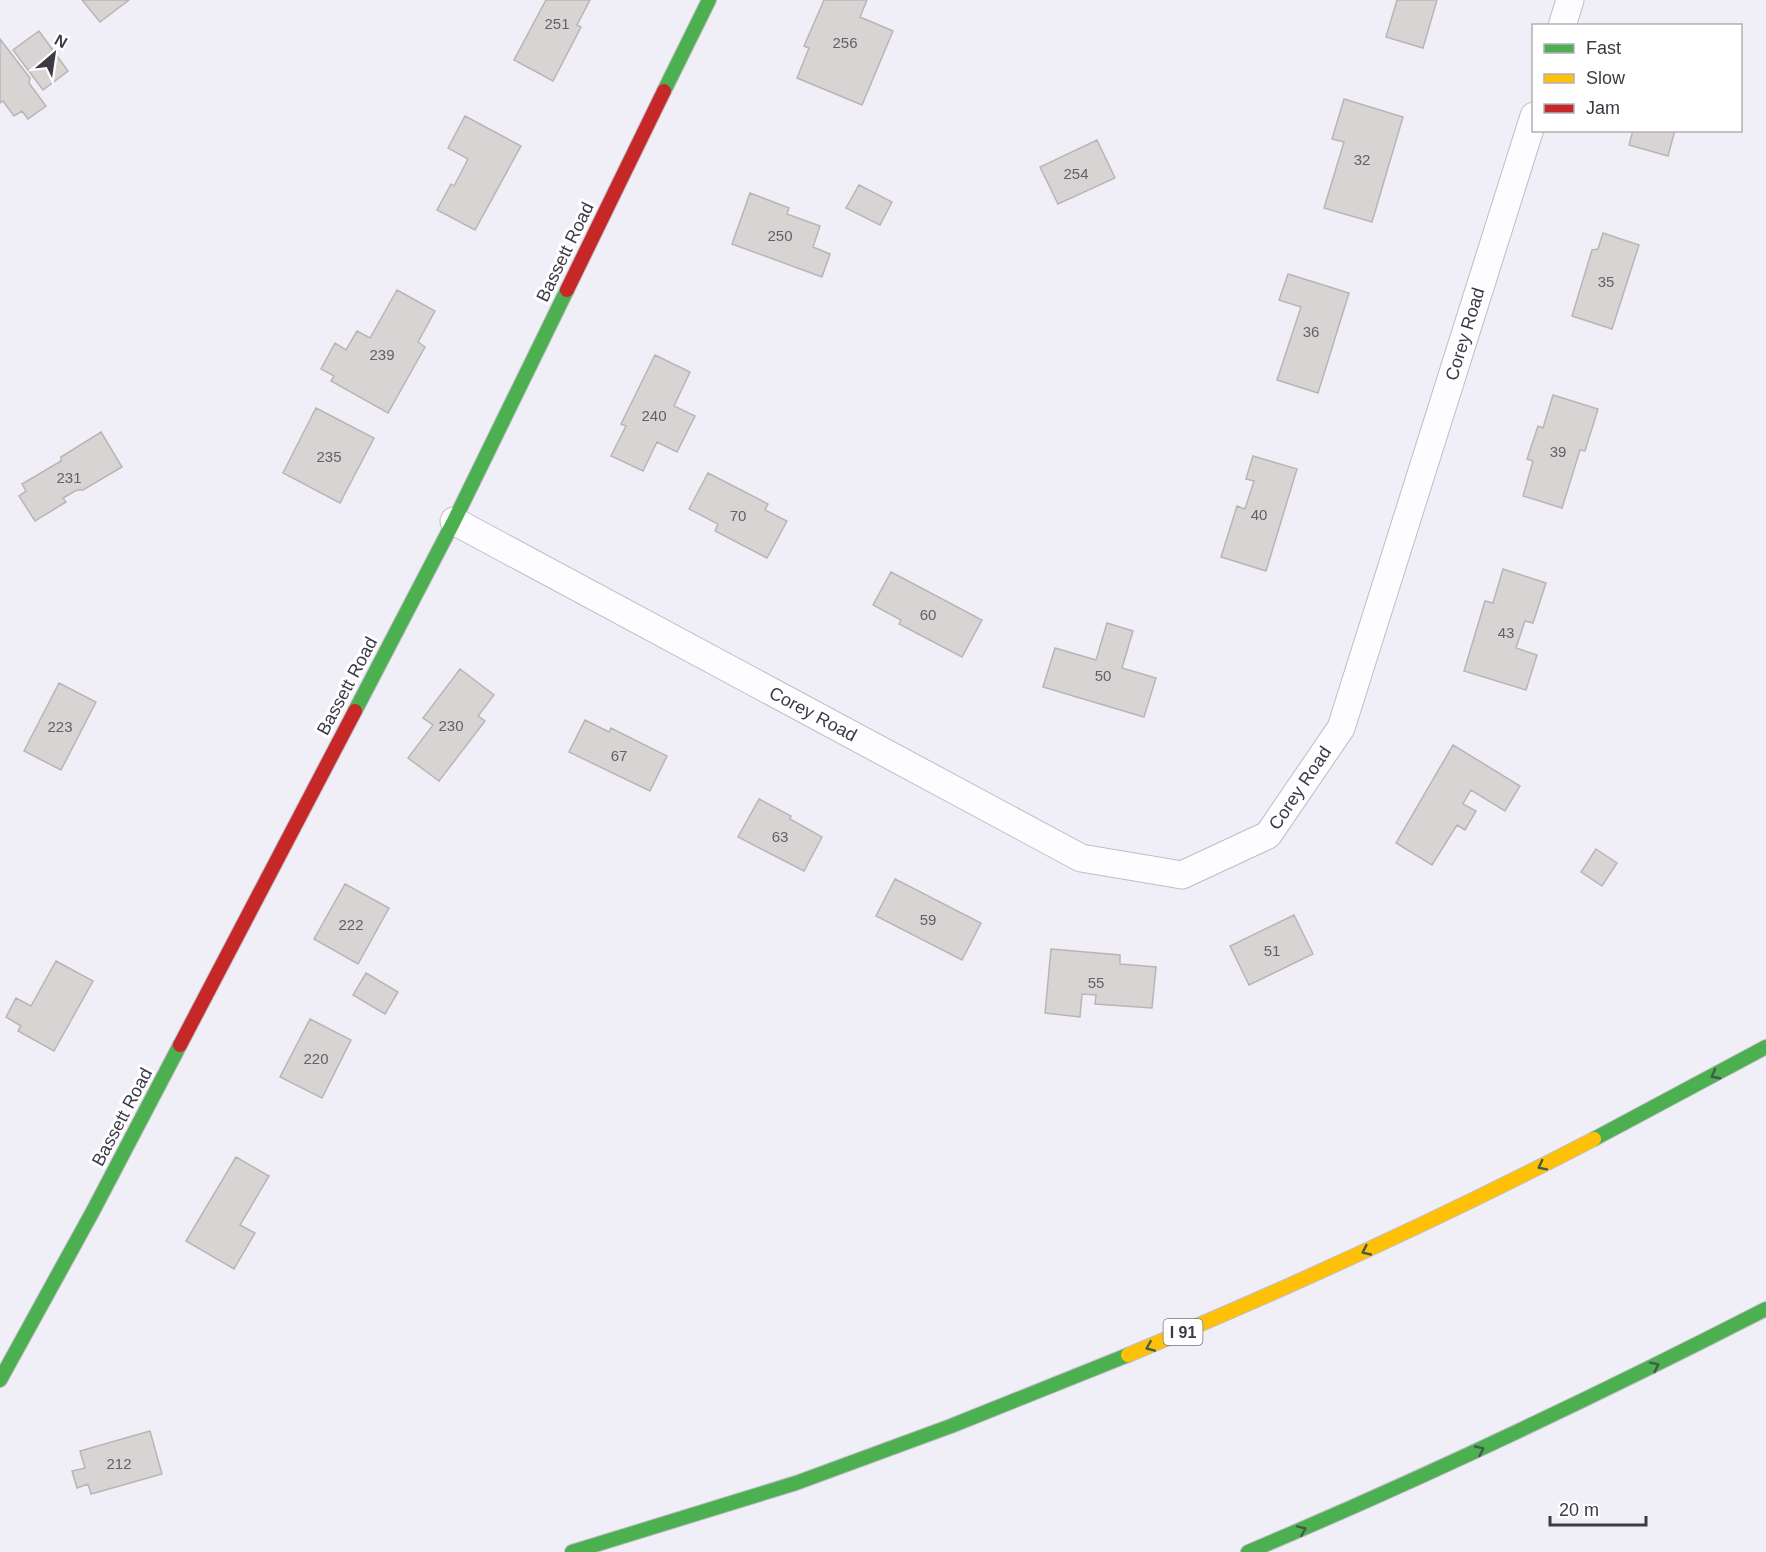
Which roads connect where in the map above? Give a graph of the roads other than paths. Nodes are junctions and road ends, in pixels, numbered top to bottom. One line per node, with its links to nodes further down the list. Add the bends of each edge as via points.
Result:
1 (709, 0): 5 (main road, Bassett Road)
2 (1570, 0): 3 (street)
3 (1563, 24)
4 (1532, 119): 5 (street, Corey Road, via 1341,728 1268,835 1182,875 1081,858)
5 (454, 521): 8 (main road, Bassett Road, via 93,1211)
6 (1766, 1047): 9 (main road, I 91, one-way to 9, via 1408,1232 1134,1353 805,1480)
7 (1766, 1309): 10 (main road, one-way to 7, via 1561,1413)
8 (0, 1380)
9 (572, 1552)
10 (1248, 1552)

